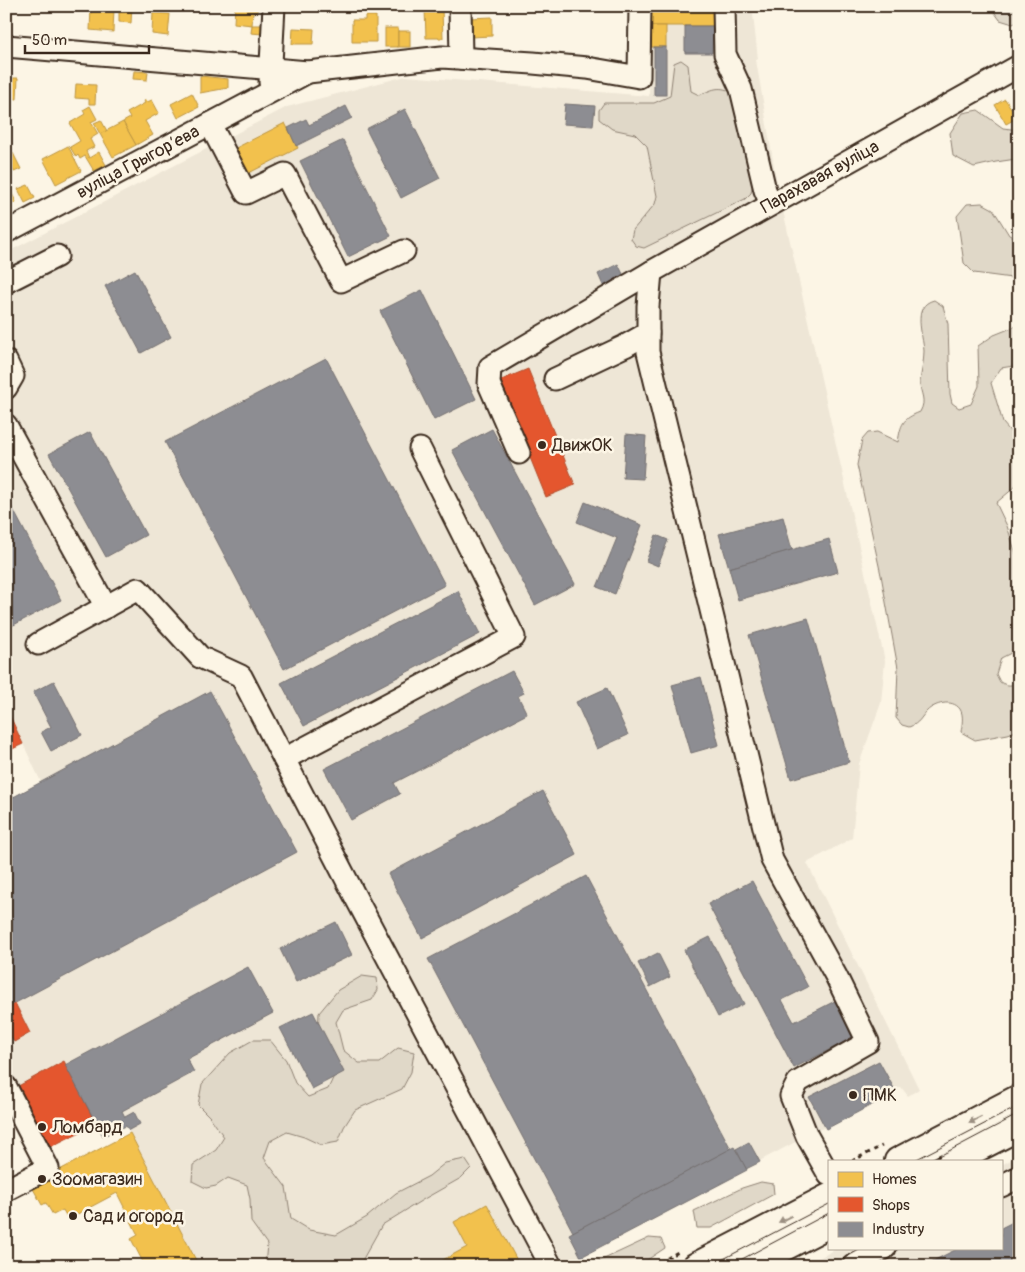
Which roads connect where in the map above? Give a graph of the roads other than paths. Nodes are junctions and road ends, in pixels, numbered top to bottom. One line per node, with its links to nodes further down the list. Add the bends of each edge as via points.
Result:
1 (274, 6): 8 (street)
2 (460, 6): 6 (street)
3 (640, 6): 6 (street, via 640,77 587,68)
4 (724, 6): 12 (street, via 725,54 741,89)
5 (6, 46): 8 (street)
6 (461, 58): 9 (street, via 420,58)
7 (1019, 66): 12 (street, Парахавая вуліца)
8 (272, 69): 9 (street); 10 (street)
9 (308, 72): 10 (street, вуліца Грыгорʼева)
10 (270, 92): 11 (street, вуліца Грыгорʼева)
11 (210, 124): 13 (street, вуліца Грыгорʼева); 14 (street, via 246,194 285,174 341,281)
12 (771, 204): 16 (street, Парахавая вуліца)
13 (6, 232)
14 (404, 251)
15 (57, 256): 17 (street)
16 (651, 272): 18 (street); 24 (street, Парахавая вуліца, via 490,367 489,384)
17 (6, 282)
18 (648, 333): 20 (street); 33 (street, via 648,352 772,860 868,1042 798,1082 791,1096 807,1136)
19 (6, 361): 21 (street, via 13,376)
20 (555, 379)
21 (6, 388)
22 (6, 425): 25 (street)
23 (420, 449): 27 (street, via 514,637)
24 (519, 453)
25 (106, 607): 26 (street); 27 (street, via 138,589 200,657 241,676)
26 (38, 644)
27 (284, 759): 40 (street)
28 (6, 1087): 36 (street, via 48,1168)
29 (1019, 1098): 31 (main road, one-way to 31)
30 (1019, 1127): 32 (main road)
31 (900, 1160)
32 (954, 1160)
33 (828, 1173)
34 (1019, 1177): 35 (street)
35 (1002, 1186)
36 (6, 1190)
37 (828, 1198): 41 (main road, one-way to 41)
38 (828, 1225): 42 (main road)
39 (881, 1250): 43 (street)
40 (551, 1266)
41 (696, 1266)
42 (748, 1266)
43 (853, 1266)

